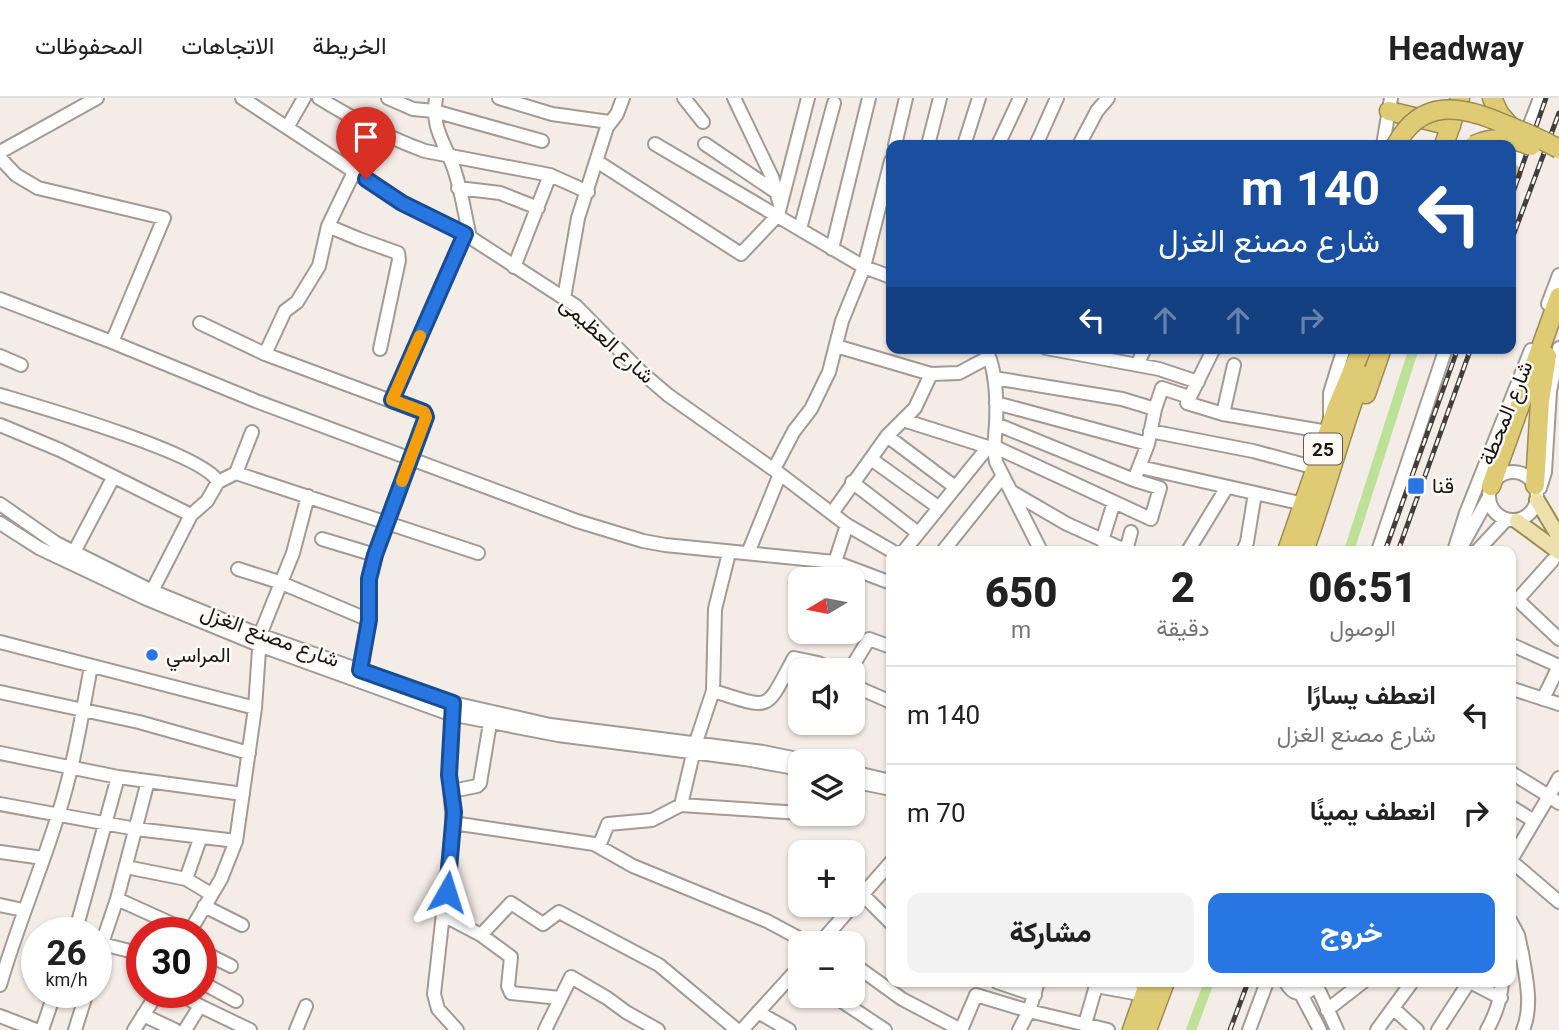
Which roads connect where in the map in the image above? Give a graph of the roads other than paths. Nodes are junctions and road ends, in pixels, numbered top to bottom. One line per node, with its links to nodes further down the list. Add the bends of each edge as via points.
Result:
1 (97, 98): 42 (street)
2 (242, 98): 26 (street, شارع العظيمى)
3 (304, 98): 26 (street)
4 (318, 98): 43 (street, via 394,139)
5 (388, 98): 23 (street, via 413,109)
6 (499, 98): 24 (street, via 552,114)
7 (623, 98): 24 (street)
8 (684, 98): 25 (street)
9 (734, 98): 53 (street)
10 (808, 98): 55 (street)
11 (869, 98): 59 (street)
12 (906, 98): 29 (street)
13 (940, 98): 30 (street)
14 (979, 98): 31 (street)
15 (1020, 98): 32 (street)
16 (1057, 98): 33 (street)
17 (1492, 98): 27 (highway)
18 (1540, 98): 46 (street)
19 (1103, 99): 34 (street)
20 (1453, 100): 28 (highway)
21 (834, 103): 57 (street)
22 (1390, 104): 28 (highway); 35 (street)
23 (435, 105): 37 (street); 43 (street, via 438,134)
24 (609, 122): 47 (street)
25 (703, 122)
26 (288, 126): 48 (street, شارع العظيمى)
27 (1511, 127): 36 (highway, bridge, via 1463,107 1442,107 1414,120); 41 (highway, bridge)
28 (1444, 138)
29 (896, 140)
30 (929, 140)
31 (966, 140)
32 (1000, 140)
33 (1038, 140)
34 (1082, 140)
35 (1384, 140)
36 (1398, 140)
37 (542, 141)
38 (1516, 141): 45 (highway, bridge)
39 (655, 144): 55 (street)
40 (705, 144): 53 (street)
41 (1559, 149)
42 (0, 152)
43 (447, 154): 49 (street); 51 (street)
44 (0, 158): 69 (street, via 38,188 164,218)
45 (1559, 160)
46 (1516, 161)
47 (598, 162): 52 (street); 55 (street, via 741,254)
48 (355, 170): 56 (street); 58 (street, شارع العظيمى, via 402,203)
49 (550, 176): 52 (street); 54 (street)
50 (886, 181): 61 (street)
51 (458, 188): 54 (street, via 500,193); 58 (street)
52 (588, 192): 65 (street, via 575,229)
53 (776, 192): 55 (street)
54 (538, 208): 60 (street)
55 (779, 210): 57 (street)
56 (328, 226): 71 (street, via 398,253); 72 (street, via 319,266 297,302 285,311)
57 (800, 229): 59 (street)
58 (467, 236): 60 (street, شارع العظيمى); 94 (street)
59 (832, 249): 61 (street)
60 (514, 267): 65 (street, شارع العظيمى)
61 (864, 267): 62 (street); 70 (street)
62 (886, 275)
63 (1559, 275): 150 (street, شارع المحطة)
64 (1559, 297): 68 (highway)
65 (564, 298): 111 (street, شارع العظيمى, via 668,395)
66 (0, 299): 69 (street)
67 (200, 323): 72 (street)
68 (1555, 333): 98 (street, شارع المحطة); 121 (highway); 123 (highway, via 1543,373)
69 (112, 342): 107 (street)
70 (836, 346): 88 (street); 111 (street, via 822,388 794,431)
71 (380, 349)
72 (265, 354): 94 (street)
73 (986, 354): 88 (street, via 959,373)
74 (987, 354): 89 (street)
75 (1095, 354): 86 (street)
76 (1143, 354): 86 (street)
77 (1211, 354): 90 (street)
78 (1342, 354): 102 (street, via 1330,393)
79 (1351, 354): 91 (highway)
80 (1359, 354): 91 (highway, 25)
81 (1368, 354): 102 (highway, 25)
82 (1380, 354): 102 (highway, via 1357,418 1348,430)
83 (1444, 354): 149 (street)
84 (0, 356): 85 (street)
85 (21, 365)
86 (1138, 365): 90 (street)
87 (1234, 365): 97 (street)
88 (931, 374): 99 (street, via 915,408)
89 (993, 378): 95 (street); 96 (street, via 1122,399)
90 (1198, 382): 93 (street)
91 (1343, 390): 102 (highway, 25)
92 (0, 395): 116 (street, via 142,440 184,458)
93 (1189, 397): 96 (street, via 1162,388); 97 (street, via 1187,403)
94 (392, 400): 107 (street, via 426,414)
95 (996, 404): 100 (street); 105 (street)
96 (1155, 409): 105 (street)
97 (1223, 414): 102 (street)
98 (1554, 417): 123 (street, شارع المحطة)
99 (903, 420): 104 (street); 106 (street)
100 (996, 424): 106 (street); 115 (street)
101 (0, 425): 114 (street)
102 (1333, 430): 110 (highway, 25); 148 (highway, 25, via 1327,484)
103 (251, 432): 112 (street)
104 (887, 436): 108 (street); 118 (street)
105 (1149, 438): 109 (street); 110 (street, via 1252,452)
106 (991, 447): 113 (street); 118 (street); 125 (street)
107 (411, 459): 133 (street); 156 (street, via 643,541)
108 (871, 459): 117 (street); 128 (street)
109 (1140, 467): 115 (street); 119 (street)
110 (1316, 468): 127 (highway, 25)
111 (777, 471): 129 (street, شارع العظيمى); 157 (street)
112 (236, 473): 116 (street); 124 (street)
113 (1003, 476): 120 (street); 141 (street)
114 (113, 478): 130 (street); 154 (street)
115 (1134, 480): 125 (street, via 1160,488 1151,519)
116 (218, 482): 130 (street)
117 (852, 482): 129 (street); 136 (street)
118 (955, 487): 128 (street)
119 (1227, 487): 122 (street); 145 (street)
120 (1011, 492): 139 (street); 142 (street)
121 (1490, 492): 123 (street, via 1501,475 1515,472 1524,474); 131 (street, via 1492,509); 151 (street, شارع المحطة)
122 (1255, 493): 127 (street); 146 (street)
123 (1537, 493): 131 (street, via 1529,515); 137 (main road)
124 (308, 496): 133 (street); 163 (street, via 293,553)
125 (1114, 502): 139 (street)
126 (0, 504): 154 (street, شارع مصنع الغزل)
127 (1304, 504): 147 (highway, 25)
128 (938, 507): 136 (street)
129 (832, 513): 134 (street, شارع العظيمى)
130 (191, 515): 164 (street)
131 (1511, 520): 152 (street); 159 (main road)
132 (0, 523): 167 (street, شارع مصنع الغزل, via 39,548 112,583)
133 (386, 523): 155 (street); 158 (street)
134 (847, 525): 153 (street, شارع العظيمى); 160 (street)
135 (1131, 532): 144 (street)
136 (918, 533): 140 (street)
137 (1559, 537)
138 (322, 539): 158 (street)
139 (1102, 541): 143 (street)
140 (908, 546)
141 (947, 546)
142 (1038, 546)
143 (1114, 546)
144 (1127, 546)
145 (1191, 546)
146 (1245, 546)
147 (1289, 546)
148 (1306, 546)
149 (1380, 546)
150 (1457, 546)
151 (1459, 546)
152 (1482, 546)
153 (886, 548)
154 (74, 552): 164 (street, شارع مصنع الغزل)
155 (478, 553)
156 (729, 553): 157 (street); 177 (street, via 715,609)
157 (748, 553): 160 (street)
158 (375, 555): 165 (street, via 369,579)
159 (1556, 556): 166 (street, via 1519,598)
160 (835, 562): 162 (street)
161 (238, 569): 163 (street)
162 (886, 581)
163 (279, 582): 165 (street); 167 (street)
164 (152, 591): 167 (street, شارع مصنع الغزل)
165 (369, 620): 175 (street)
166 (1559, 639)
167 (259, 640): 175 (street, شارع مصنع الغزل); 184 (street); 185 (street, شارع مصنع الغزل)
168 (0, 642): 172 (street)
169 (886, 645): 171 (street, via 869,639)
170 (1516, 647): 173 (street)
171 (857, 658)
172 (91, 666): 183 (street); 184 (street)
173 (1559, 666): 180 (street)
174 (788, 669): 177 (street, via 763,704)
175 (360, 670): 185 (street, شارع مصنع الغزل)
176 (1516, 690): 180 (street)
177 (713, 691): 187 (street)
178 (865, 691): 181 (street)
179 (0, 692): 183 (street)
180 (1543, 699): 182 (street)
181 (886, 700)
182 (1559, 705)
183 (83, 708): 189 (street); 191 (street)
184 (255, 708): 189 (street)
185 (452, 709): 186 (street, شارع مصنع الغزل); 187 (street, شارع مصنع الغزل); 201 (street)
186 (490, 723): 187 (street, شارع مصنع الغزل); 201 (street, via 480,783)
187 (694, 750): 190 (street, شارع مصنع الغزل, via 750,751); 192 (street, شارع مصنع الغزل); 205 (street)
188 (0, 753): 191 (street)
189 (249, 753): 202 (street)
190 (788, 758)
191 (72, 767): 195 (street); 208 (street)
192 (788, 767)
193 (865, 775): 197 (street)
194 (1516, 776): 203 (street)
195 (118, 777): 198 (street); 210 (street)
196 (1559, 778): 203 (street)
197 (886, 779)
198 (148, 781): 202 (street); 212 (street)
199 (865, 784): 200 (street)
200 (886, 788)
201 (452, 791): 211 (street)
202 (243, 794): 214 (street)
203 (1554, 800): 209 (street)
204 (0, 804): 208 (street)
205 (681, 805): 207 (street); 215 (street, via 652,820 608,824)
206 (1516, 810): 209 (street)
207 (788, 812)
208 (59, 814): 210 (street); 218 (street)
209 (1534, 821): 217 (street)
210 (107, 823): 212 (street); 232 (street)
211 (453, 823): 215 (street); 231 (street)
212 (136, 829): 213 (street); 220 (street)
213 (200, 839): 214 (street); 222 (street)
214 (236, 841): 224 (street)
215 (599, 846): 241 (street, via 633,866)
216 (0, 852): 218 (street)
217 (1516, 852)
218 (43, 859): 230 (street)
219 (1516, 864): 227 (street)
220 (126, 867): 222 (street); 226 (street)
221 (886, 872): 223 (street)
222 (186, 879): 224 (street)
223 (865, 893)
224 (211, 894): 229 (street)
225 (865, 897): 237 (street)
226 (117, 899): 233 (street); 234 (street)
227 (1559, 902)
228 (0, 905): 230 (street)
229 (204, 906): 235 (street); 238 (street)
230 (23, 910): 245 (street)
231 (443, 915): 242 (street); 293 (street, via 436,1004)
232 (80, 917)
233 (111, 917)
234 (157, 917)
235 (198, 917)
236 (844, 917): 239 (street)
237 (886, 918)
238 (242, 925)
239 (832, 931)
240 (1516, 931): 243 (street)
241 (788, 932)
242 (481, 935): 268 (street, via 512,958 511,993); 296 (street, via 510,904 542,924 559,912 659,965)
243 (1516, 953): 311 (street, via 1528,997)
244 (217, 959): 246 (street)
245 (3, 960): 249 (street)
246 (231, 966)
247 (865, 972): 299 (street, via 902,999)
248 (788, 981): 281 (street)
249 (0, 985)
250 (1012, 987): 267 (street)
251 (1037, 987): 267 (street)
252 (1096, 987): 284 (street)
253 (1122, 987): 264 (street)
254 (1163, 987): 303 (highway)
255 (1265, 987): 304 (street)
256 (1289, 987): 266 (street)
257 (1313, 987): 266 (street)
258 (1318, 987): 279 (street)
259 (1357, 987): 279 (street)
260 (1409, 987): 278 (street)
261 (1467, 987): 309 (street)
262 (1480, 987): 269 (street)
263 (1502, 987): 269 (street)
264 (1147, 988): 302 (highway)
265 (217, 991): 270 (street)
266 (1301, 993): 305 (street)
267 (1035, 995): 280 (street)
268 (560, 998): 294 (street); 295 (street, via 574,977)
269 (1501, 998): 310 (street)
270 (236, 1001)
271 (306, 1006): 292 (street)
272 (50, 1008): 286 (street)
273 (82, 1008): 287 (street)
274 (148, 1008): 282 (street)
275 (199, 1008): 290 (street)
276 (204, 1008): 291 (street)
277 (852, 1008): 298 (street)
278 (1394, 1009): 307 (street); 308 (street)
279 (1327, 1010): 306 (street)
280 (1029, 1011): 284 (street); 299 (street, via 976,995); 300 (street)
281 (758, 1012): 296 (street); 297 (street)
282 (143, 1015): 288 (street); 289 (street)
283 (0, 1016): 285 (street)
284 (1085, 1024): 301 (street)
285 (36, 1030)
286 (43, 1030)
287 (75, 1030)
288 (134, 1030)
289 (175, 1030)
290 (185, 1030)
291 (250, 1030)
292 (296, 1030)
293 (457, 1030)
294 (545, 1030)
295 (658, 1030)
296 (739, 1030)
297 (789, 1030)
298 (885, 1030)
299 (961, 1030)
300 (1019, 1030)
301 (1108, 1030)
302 (1132, 1030)
303 (1147, 1030)
304 (1249, 1030)
305 (1320, 1030)
306 (1337, 1030)
307 (1377, 1030)
308 (1417, 1030)
309 (1438, 1030)
310 (1487, 1030)
311 (1523, 1030)

